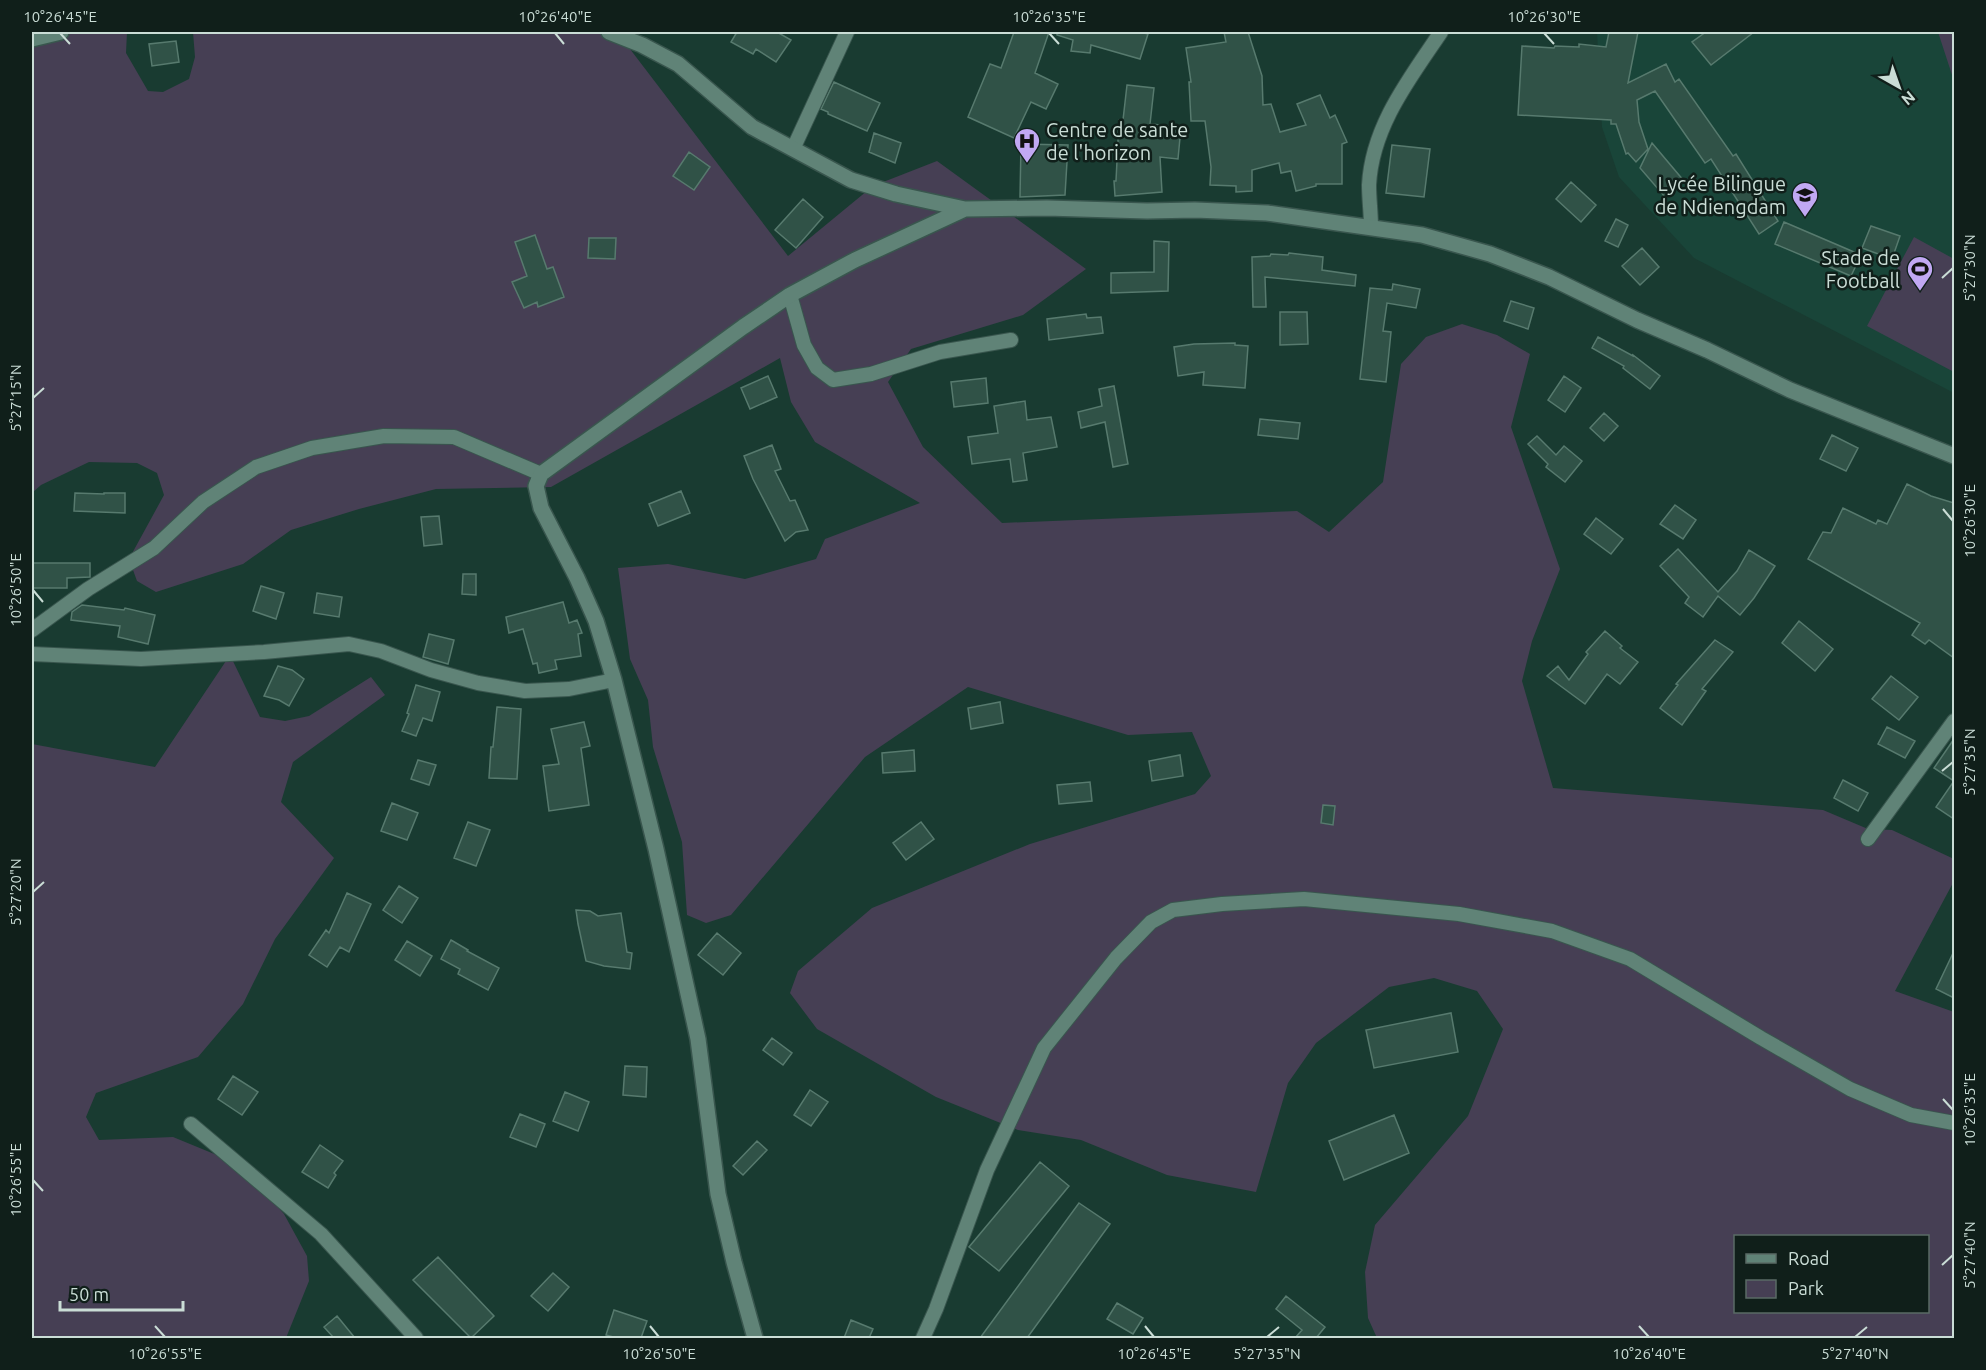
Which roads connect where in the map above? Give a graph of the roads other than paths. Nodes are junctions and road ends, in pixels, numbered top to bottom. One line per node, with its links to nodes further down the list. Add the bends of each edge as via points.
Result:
1 (61, 32): 5 (street)
2 (609, 32): 6 (street, via 678,64 752,127)
3 (847, 32): 6 (street)
4 (1441, 32): 8 (street, via 1392,106 1380,134 1370,184)
5 (35, 36)
6 (793, 149): 7 (street, via 852,180)
7 (965, 209): 8 (street, via 1267,213); 9 (street)
8 (1371, 227): 11 (street, via 1454,243 1549,277 1790,390)
9 (790, 295): 10 (street, via 804,345 817,368 833,380 871,374 940,352); 12 (street)
10 (1011, 340)
11 (1954, 456)
12 (542, 474): 13 (street, via 454,437 384,436 312,448 256,467 203,502 154,548); 15 (street, via 536,486 541,508 578,578)
13 (32, 630)
14 (32, 654): 15 (street, via 141,659 349,644 478,683 525,691)
15 (614, 681): 21 (street, via 690,1001 718,1194)
16 (1954, 721): 17 (street)
17 (1868, 839)
18 (1954, 1123): 22 (street, via 1911,1115 1850,1089 1630,959 1552,931 1459,914 1304,899 1173,910 1151,922 1116,958 1044,1048 987,1170)
19 (191, 1124): 20 (street, via 321,1234)
20 (416, 1338)
21 (755, 1338)
22 (923, 1338)

